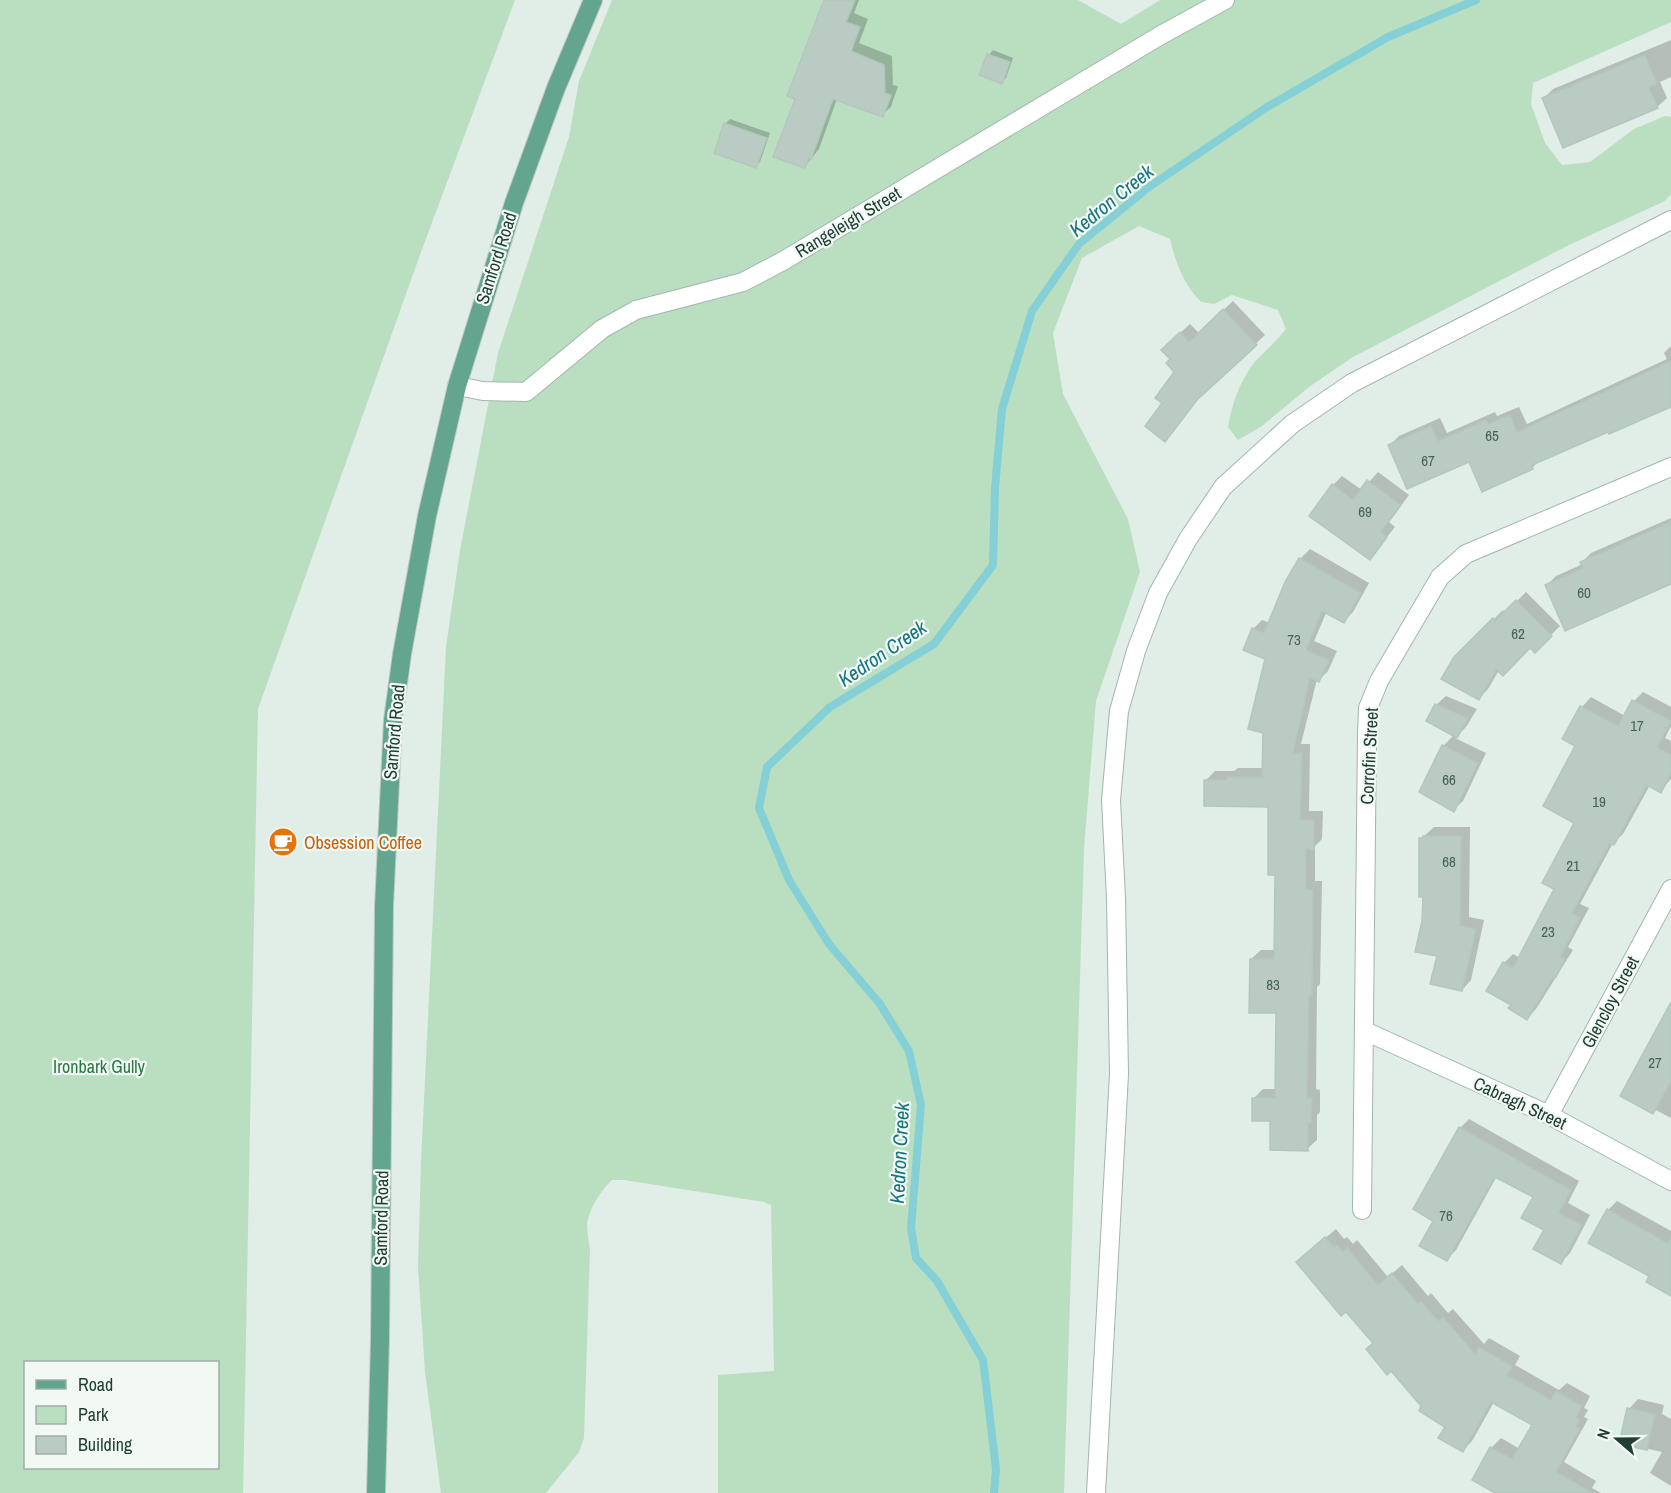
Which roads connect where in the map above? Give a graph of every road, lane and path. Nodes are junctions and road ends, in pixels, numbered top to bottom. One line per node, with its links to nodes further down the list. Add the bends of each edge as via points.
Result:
1 (593, 0): 4 (main road, Samford Road, via 514,203)
2 (1226, 0): 4 (street, Rangeleigh Street, via 783,261 743,282 636,310 602,329 526,392)
3 (1671, 220): 12 (street, via 1352,383 1292,424 1223,487 1158,593 1119,711 1111,801 1119,1074)
4 (457, 386): 11 (main road, Samford Road, via 413,587 393,720 384,906)
5 (1671, 467): 7 (street, Corrofin Street, via 1466,554 1440,577 1379,681 1368,708)
6 (1671, 889): 8 (street, Glencloy Street)
7 (1365, 1031): 8 (street, Cabragh Street); 10 (street, Corrofin Street)
8 (1549, 1115): 9 (street, Cabragh Street)
9 (1671, 1181)
10 (1362, 1210)
11 (376, 1493)
12 (1096, 1493)

